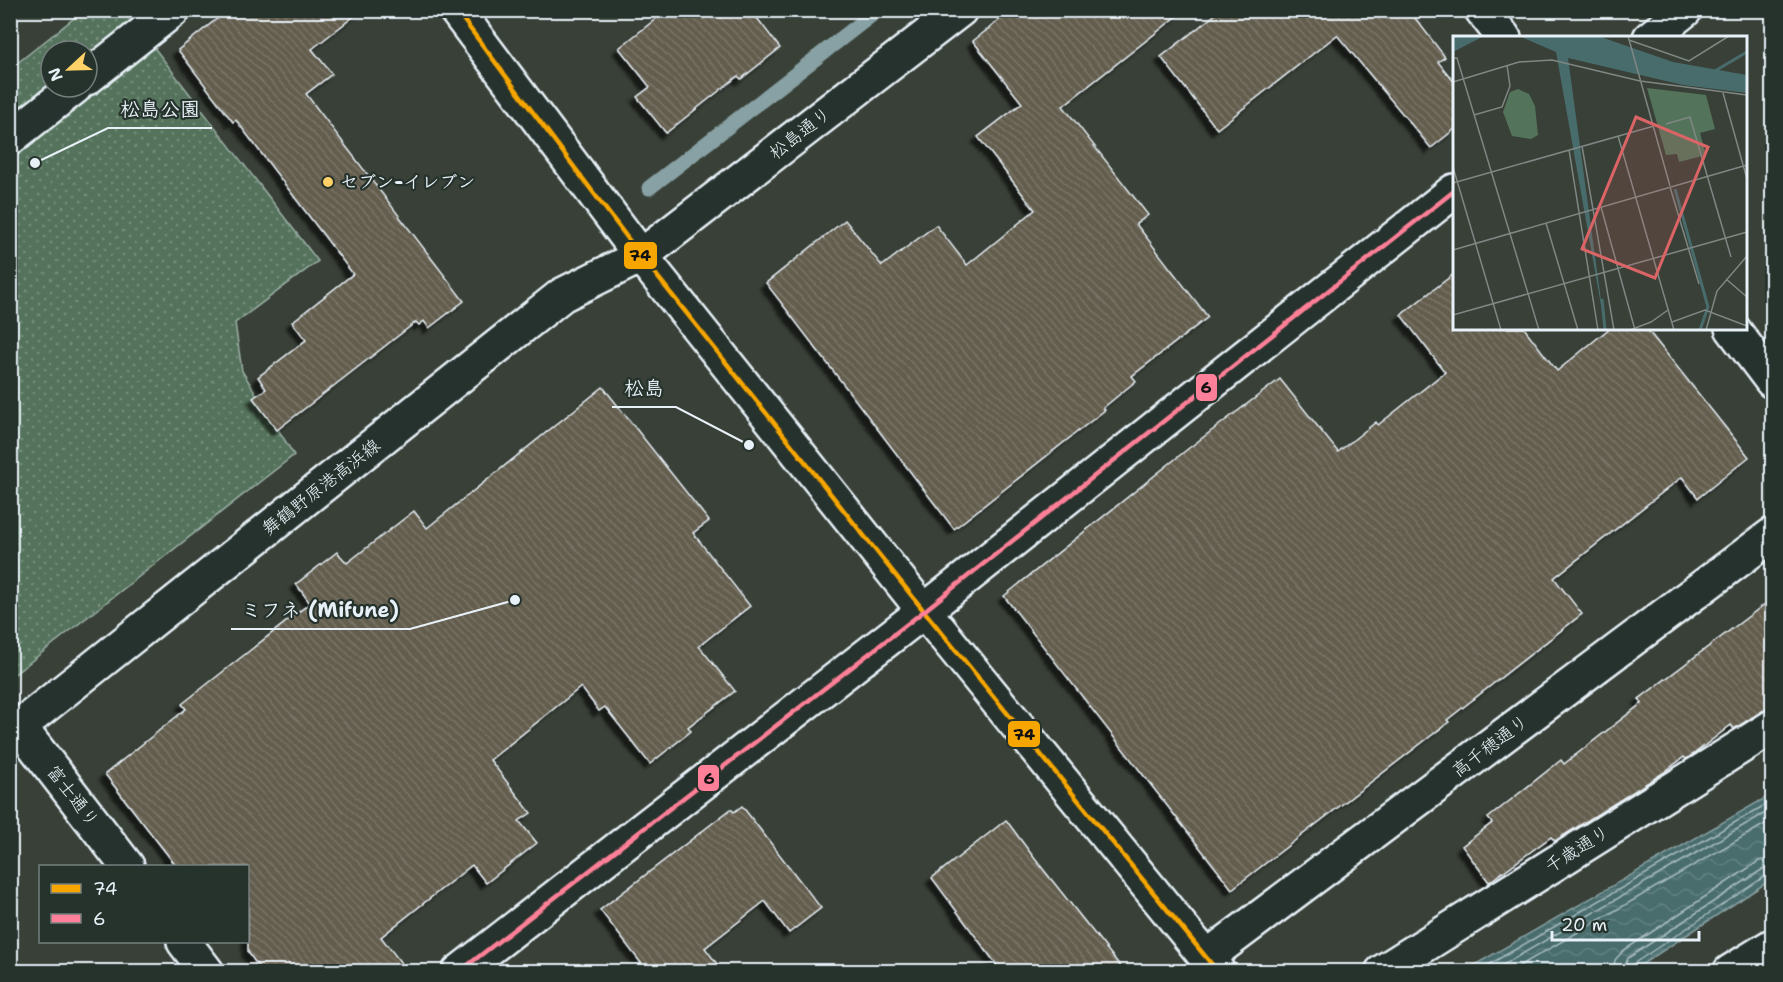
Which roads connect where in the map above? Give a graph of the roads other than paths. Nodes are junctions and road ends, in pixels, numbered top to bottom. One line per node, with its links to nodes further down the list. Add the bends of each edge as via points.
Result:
1 (173, 10): 8 (main road)
2 (456, 10): 12 (main road)
3 (960, 10): 12 (main road, 松島通り)
4 (1482, 10): 6 (main road)
5 (1685, 10): 7 (main road)
6 (1502, 36)
7 (1652, 36)
8 (99, 69)
9 (60, 99): 10 (main road)
10 (10, 138)
11 (1453, 193): 16 (main road)
12 (641, 256): 16 (main road); 18 (main road, 舞鶴野原港高浜線, via 562,295)
13 (1734, 330): 14 (main road)
14 (1773, 381)
15 (1773, 534): 22 (main road, 高千穂通り)
16 (924, 611): 22 (main road); 24 (main road)
17 (1773, 727): 25 (main road, 千歳通り)
18 (15, 730): 19 (main road, 富士通り)
19 (125, 865)
20 (185, 943): 23 (main road)
21 (1773, 946): 26 (main road)
22 (1213, 964)
23 (207, 972)
24 (459, 972)
25 (1382, 972)
26 (1730, 972)

